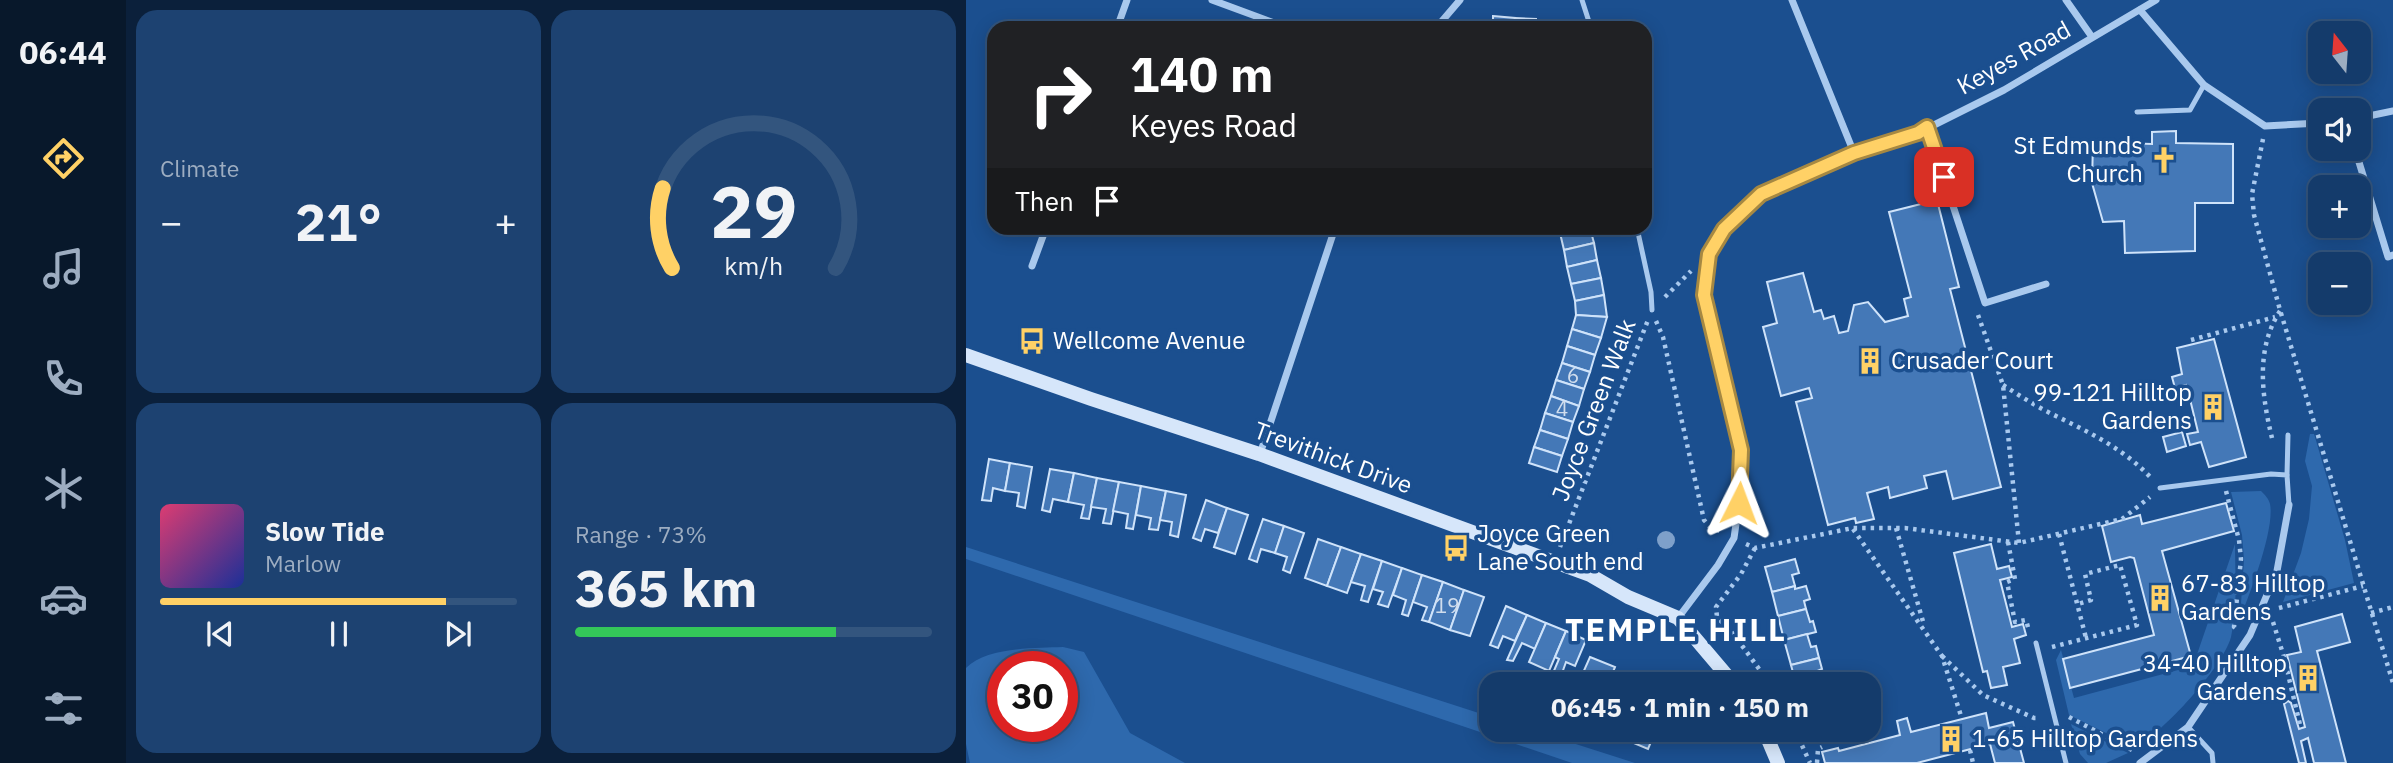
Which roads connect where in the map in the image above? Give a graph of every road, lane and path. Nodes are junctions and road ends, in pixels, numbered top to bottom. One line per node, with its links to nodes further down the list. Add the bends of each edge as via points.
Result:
1 (1126, 0): 9 (street)
2 (1212, 0): 10 (street)
3 (1460, 0): 11 (street)
4 (1582, 0): 12 (lane)
5 (1793, 0): 21 (street)
6 (2066, 0): 13 (street)
7 (2156, 0): 8 (street, Keyes Road)
8 (2140, 10): 13 (street, Keyes Road); 14 (street)
9 (1118, 21)
10 (1268, 21)
11 (1442, 21)
12 (1589, 21)
13 (2092, 37): 20 (street, Keyes Road, via 2004,90)
14 (2204, 85): 16 (lane, via 2190,110); 19 (street)
15 (2393, 111): 17 (street)
16 (2137, 112)
17 (2371, 116)
18 (2308, 124): 19 (street)
19 (2265, 126): 32 (path, via 2252,194)
20 (1927, 127): 21 (street, Keyes Road); 29 (street, via 1985,303)
21 (1854, 153): 26 (street, Keyes Road, via 1761,194 1724,229)
22 (2359, 161): 27 (street, via 2388,257)
23 (1043, 235): 28 (street)
24 (1333, 235): 38 (street)
25 (1639, 235): 31 (lane, Joyce Green Walk)
26 (1709, 254): 31 (path); 47 (street, Keyes Road, via 1704,295 1741,450)
27 (2393, 255)
28 (1032, 266)
29 (2046, 285)
30 (1976, 308): 36 (path)
31 (1651, 310): 47 (path, via 1663,337 1704,520); 50 (path, Joyce Green Walk)
32 (2280, 310): 33 (path); 51 (path)
33 (2276, 317): 34 (path); 39 (path, via 2264,366 2263,401 2274,443)
34 (2191, 340)
35 (966, 355): 38 (street, Trevithick Drive)
36 (2003, 385): 42 (path, via 2137,463); 49 (path)
37 (2288, 435): 40 (lane)
38 (1259, 454): 50 (street, Trevithick Drive)
39 (2271, 474): 40 (lane); 41 (lane)
40 (2287, 475): 43 (lane)
41 (2223, 480): 42 (lane); 59 (path, via 2241,559 2234,627)
42 (2161, 488): 46 (path, via 2122,519)
43 (2289, 505): 59 (street, via 2277,571)
44 (1853, 528): 45 (path); 58 (path); 65 (path, via 1755,548 1716,607 1717,617)
45 (1896, 528): 48 (path); 58 (path)
46 (2059, 534): 49 (path); 52 (path)
47 (1734, 538): 56 (street, Keyes Road)
48 (2008, 542): 49 (path); 62 (path, via 2015,579 2007,582 2015,622 2026,620)
49 (2019, 543)
50 (1554, 561): 56 (street, Trevithick Drive)
51 (2362, 586): 54 (path); 55 (path)
52 (2078, 604): 60 (path); 60 (path, via 2091,600 2085,574 2120,565 2137,625)
53 (2393, 607): 55 (path)
54 (2277, 608)
55 (2371, 614): 66 (path)
56 (1678, 618): 64 (street)
57 (2272, 620): 70 (path)
58 (1925, 629): 63 (path)
59 (2250, 635): 69 (street)
60 (2087, 638): 61 (path, via 2049,648)
61 (2048, 640)
62 (2033, 641): 67 (lane)
63 (1942, 656): 67 (path, via 1983,695 2035,718); 68 (path)
64 (1724, 672)
65 (1761, 672)
66 (2393, 683)
67 (2056, 718): 79 (lane); 80 (path, via 2065,715 2132,749)
68 (1962, 719)
69 (2188, 727): 80 (street); 81 (lane, via 2212,753)
70 (2301, 729)
71 (1769, 742): 75 (street)
72 (1801, 742): 74 (path)
73 (1970, 750): 78 (path)
74 (1806, 752): 76 (path); 77 (path, via 1820,748)
75 (1778, 763)
76 (1810, 763)
77 (1816, 763)
78 (1973, 763)
79 (2066, 763)
80 (2140, 763)
81 (2213, 763)

